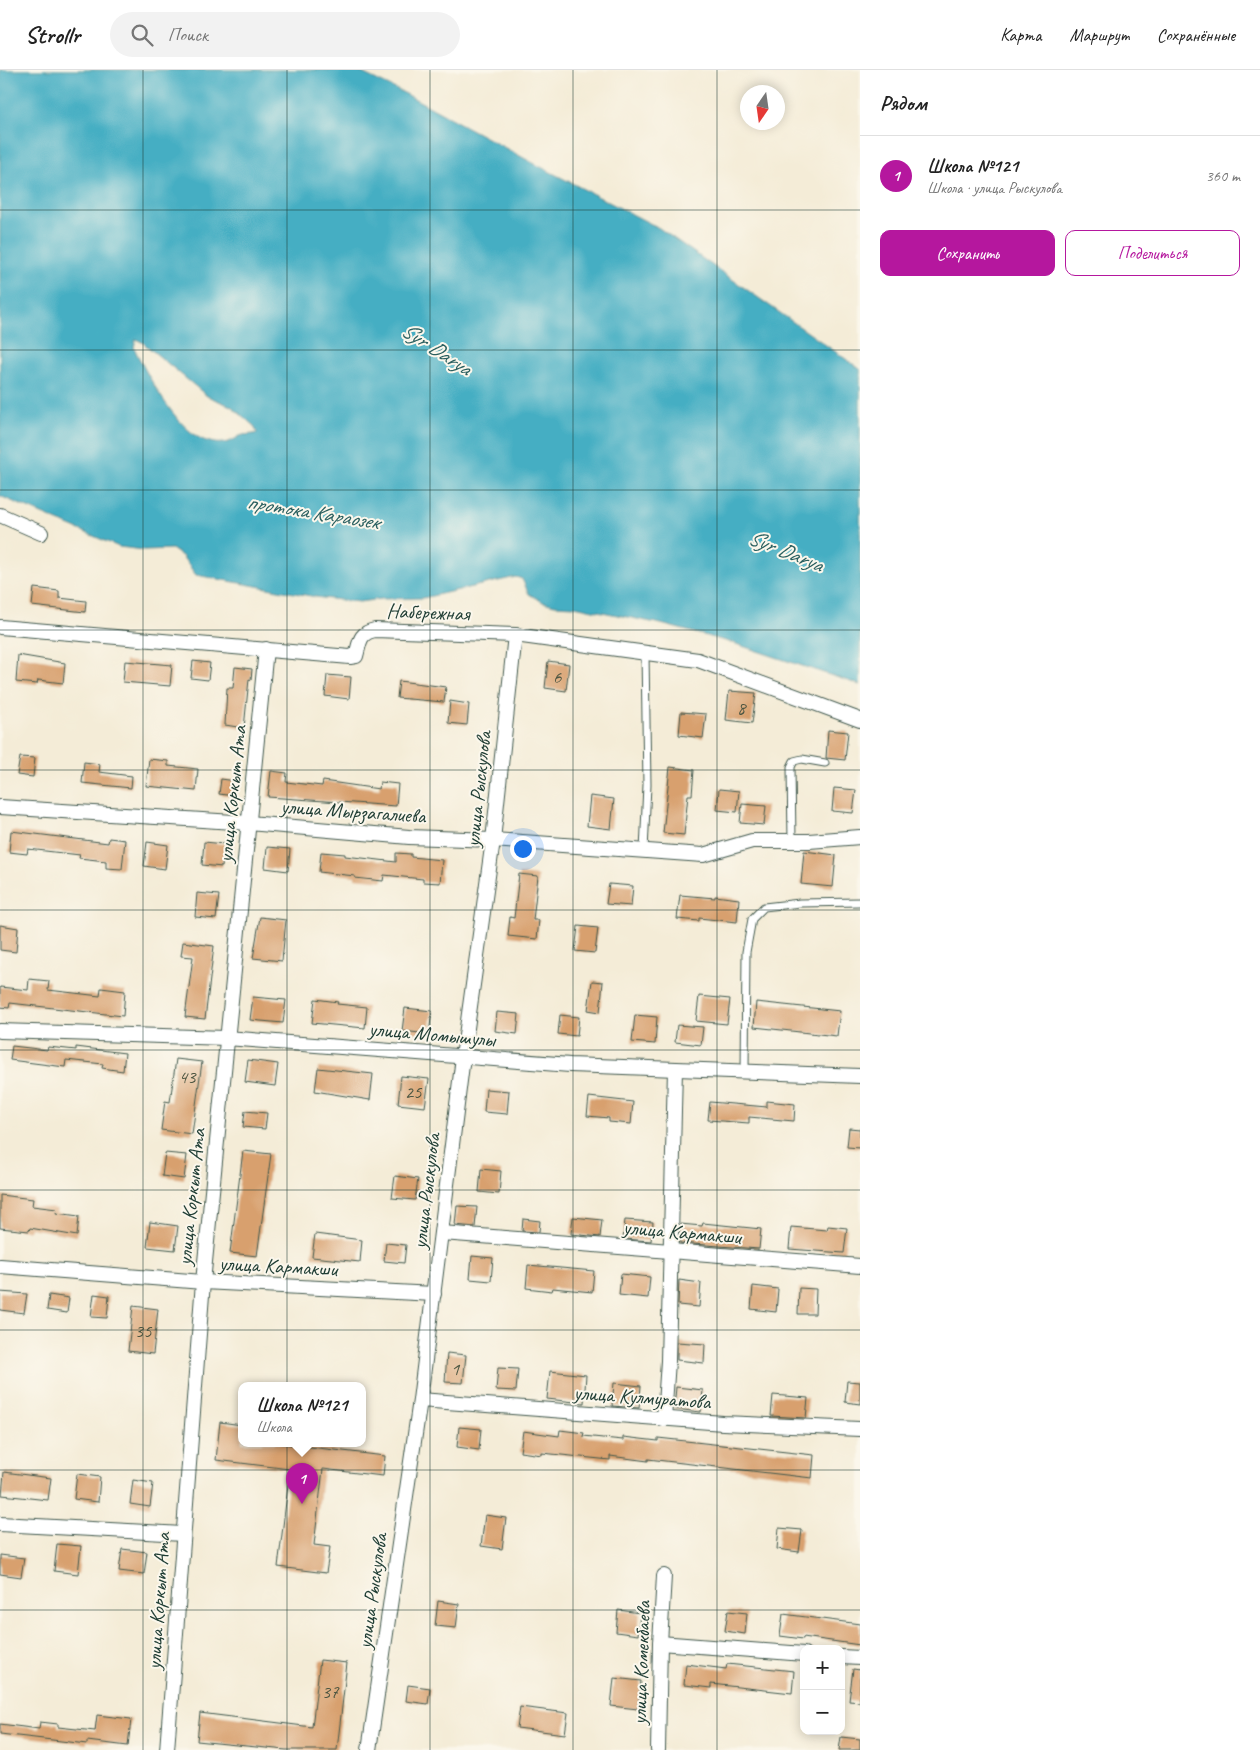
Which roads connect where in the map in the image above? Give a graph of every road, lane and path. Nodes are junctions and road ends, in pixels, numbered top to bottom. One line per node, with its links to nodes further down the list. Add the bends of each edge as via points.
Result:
1 (0, 515): 2 (street)
2 (41, 533)
3 (0, 627): 5 (street, Набережная)
4 (515, 635): 5 (street, Набережная, via 375,630 366,631 362,636 356,656); 6 (street, Набережная); 12 (street, улица Рыскулова)
5 (266, 649): 10 (street, улица Коркыт Ата)
6 (644, 653): 7 (street, Набережная, via 698,660); 14 (lane, via 647,785)
7 (860, 720)
8 (826, 763): 13 (lane, via 802,758 794,761 791,768)
9 (0, 807): 10 (street, улица Мырзагалиева)
10 (249, 823): 12 (street, улица Мырзагалиева); 17 (street, улица Коркыт Ата)
11 (860, 837): 13 (street, улица Мырзагалиева)
12 (493, 840): 14 (street, улица Мырзагалиева); 18 (street, улица Рыскулова)
13 (792, 841): 14 (street, улица Мырзагалиева, via 752,841 703,855)
14 (644, 851)
15 (860, 902): 20 (lane, via 764,907 752,918 746,952)
16 (0, 1031): 17 (street, улица Момышулы)
17 (227, 1038): 18 (street, улица Момышулы); 26 (street, улица Коркыт Ата)
18 (463, 1057): 19 (street, улица Момышулы, via 570,1066); 22 (street, улица Рыскулова)
19 (674, 1069): 20 (street, улица Момышулы); 23 (street)
20 (745, 1072): 21 (street, улица Момышулы)
21 (860, 1076)
22 (442, 1233): 23 (street, улица Кармакши); 27 (street, улица Рыскулова)
23 (670, 1251): 25 (street, улица Кармакши); 29 (street)
24 (0, 1266): 26 (street, улица Кармакши)
25 (860, 1266)
26 (202, 1282): 27 (street, улица Кармакши); 32 (street, улица Коркыт Ата)
27 (434, 1294): 28 (street, улица Рыскулова)
28 (420, 1400): 29 (street, улица Кулмуратова); 39 (street, улица Рыскулова)
29 (664, 1419): 30 (street, улица Кулмуратова)
30 (860, 1429)
31 (0, 1524): 32 (street)
32 (183, 1534): 38 (street, улица Коркыт Ата)
33 (664, 1576): 34 (street, улица Комекбаева)
34 (660, 1643): 35 (street); 40 (street, улица Комекбаева)
35 (800, 1654)
36 (845, 1657): 37 (street)
37 (860, 1658)
38 (167, 1750)
39 (369, 1750)
40 (658, 1750)

